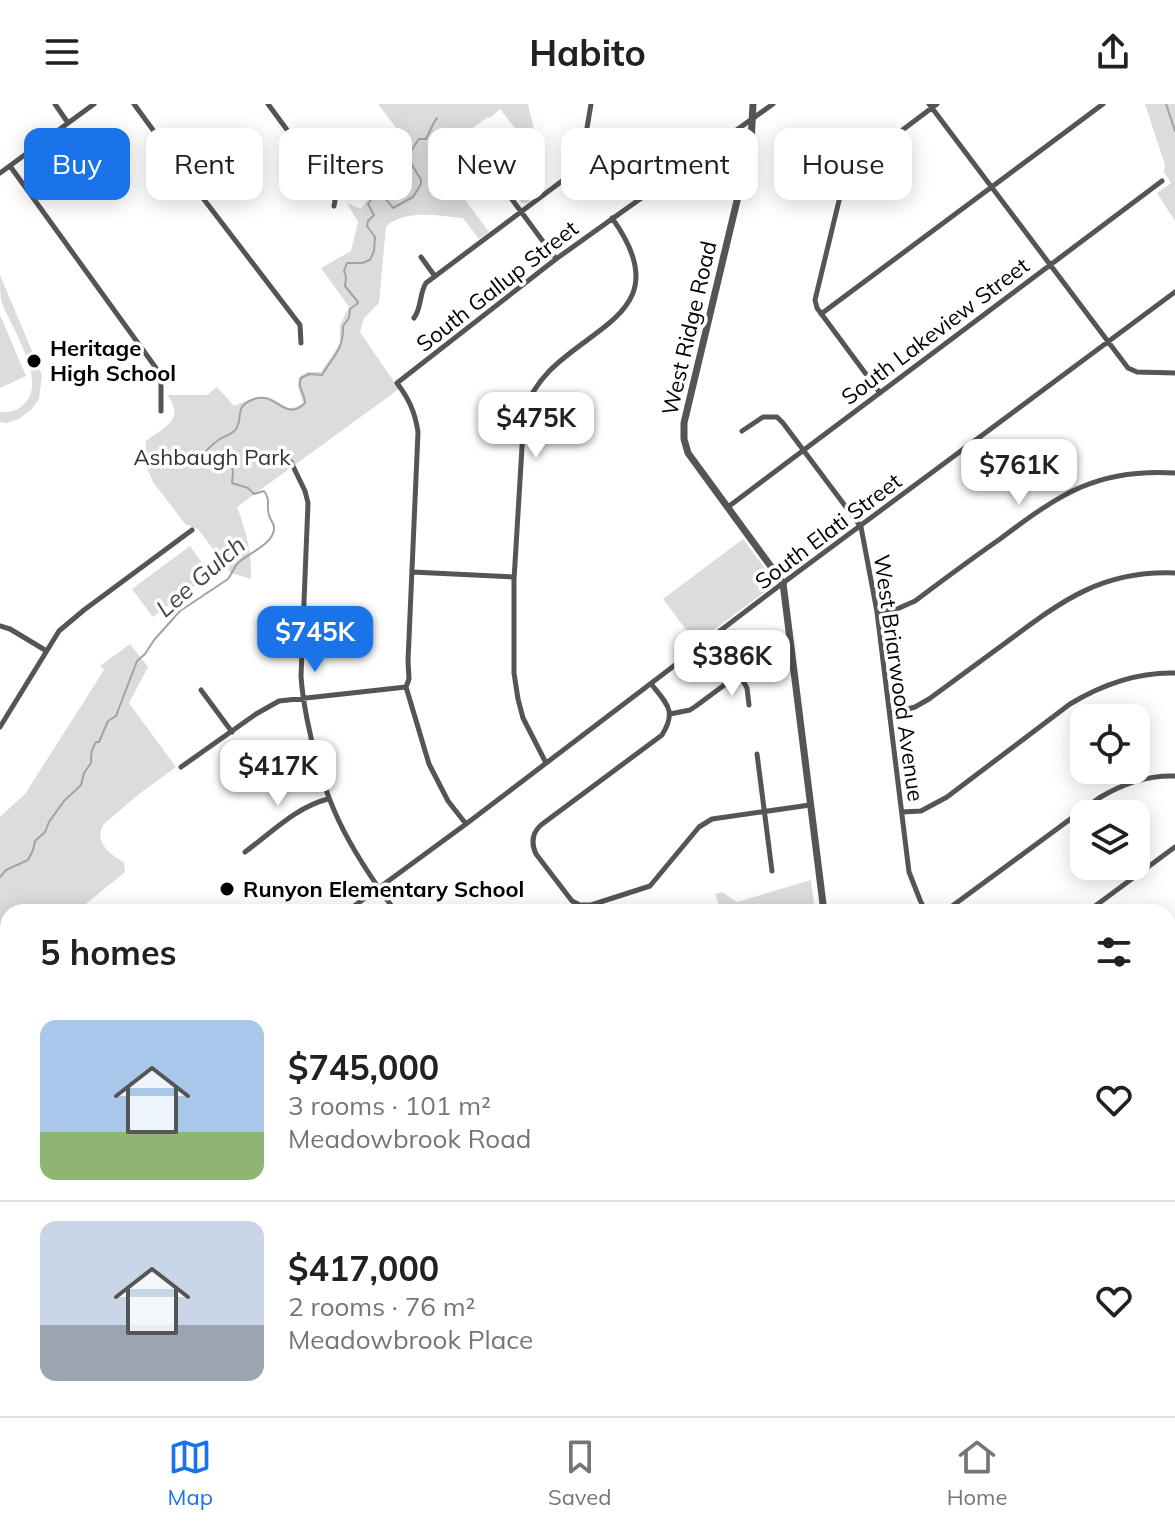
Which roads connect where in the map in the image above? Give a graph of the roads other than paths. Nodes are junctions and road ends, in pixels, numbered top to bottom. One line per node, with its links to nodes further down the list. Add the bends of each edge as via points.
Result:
1 (55, 104): 11 (street)
2 (94, 104): 11 (street)
3 (134, 104): 29 (street, via 300,325)
4 (268, 104): 18 (street, via 332,191)
5 (591, 104): 19 (street, via 578,166)
6 (753, 104): 10 (street, West Ridge Road)
7 (773, 104): 10 (street, South Gallup Street)
8 (1103, 104): 16 (street)
9 (932, 105): 16 (street); 26 (street, via 846,176 815,300)
10 (753, 118): 20 (street, South Gallup Street); 37 (street, West Ridge Road, via 684,423 688,453)
11 (68, 123): 12 (street)
12 (10, 166): 13 (street); 32 (street, via 156,368)
13 (0, 173)
14 (497, 179): 14 (street, via 487,164 501,152 509,159)
15 (1162, 181): 23 (street, South Lakeview Street)
16 (991, 187): 23 (street); 26 (street)
17 (512, 200): 19 (street)
18 (334, 206)
19 (521, 213): 22 (street); 24 (street)
20 (612, 218): 22 (street, South Gallup Street); 42 (street, via 635,262 634,290 619,316 549,370 528,401)
21 (421, 257): 24 (street)
22 (556, 259): 40 (street, South Gallup Street, via 397,383 415,412 418,432)
23 (1050, 265): 28 (street); 31 (street, South Lakeview Street)
24 (434, 275): 27 (street, via 423,287)
25 (1175, 292): 28 (street, South Elati Street)
26 (821, 314): 31 (street)
27 (414, 318)
28 (1107, 341): 30 (street, via 1131,370); 38 (street, South Elati Street)
29 (301, 343)
30 (1175, 373)
31 (880, 393): 34 (street, South Lakeview Street)
32 (161, 411)
33 (742, 431): 34 (street, West Briarwood Avenue, via 763,417 777,417)
34 (802, 450): 37 (street, South Lakeview Street); 38 (street, West Briarwood Avenue)
35 (291, 462): 53 (street, via 308,512)
36 (1175, 473): 44 (street, via 1125,474 1069,492 915,601)
37 (727, 508): 43 (street, West Ridge Road)
38 (861, 527): 43 (street, South Elati Street); 44 (street, West Briarwood Avenue)
39 (192, 530): 47 (street, via 69,622)
40 (412, 572): 42 (street); 51 (street)
41 (1175, 573): 56 (street, via 1135,575 1084,590 929,699)
42 (514, 577): 60 (street, via 517,691)
43 (783, 583): 50 (street, South Elati Street); 64 (street, West Ridge Road)
44 (877, 612): 56 (street, West Briarwood Avenue)
45 (0, 626): 47 (street)
46 (777, 646): 49 (street)
47 (45, 650): 57 (street)
48 (1175, 673): 66 (street, via 1134,676 1086,694 947,797 921,811)
49 (739, 674): 54 (street); 55 (street, via 690,710)
50 (652, 685): 55 (street); 60 (street, South Elati Street)
51 (406, 687): 53 (street); 67 (street, via 429,764)
52 (201, 690): 58 (street)
53 (302, 700): 58 (street, via 279,701); 63 (street)
54 (749, 705)
55 (670, 714): 74 (street, via 662,735 535,832 534,851)
56 (890, 714): 66 (street, West Briarwood Avenue)
57 (0, 727)
58 (232, 732): 61 (street)
59 (757, 754): 65 (street)
60 (546, 763): 67 (street, South Elati Street)
61 (181, 767)
62 (1175, 776): 78 (street, via 1112,790)
63 (328, 799): 69 (street, via 300,810); 71 (street)
64 (810, 805): 65 (street); 76 (street, West Ridge Road)
65 (765, 812): 70 (street); 75 (street, via 707,821 656,881)
66 (902, 812): 77 (street, West Briarwood Avenue, via 909,872)
67 (466, 824): 71 (street, South Elati Street)
68 (1175, 847): 79 (street)
69 (245, 852)
70 (772, 871)
71 (378, 888): 72 (street, South Elati Street); 73 (street)
72 (357, 904)
73 (390, 904)
74 (579, 904)
75 (592, 904)
76 (823, 904)
77 (922, 904)
78 (955, 904)
79 (1098, 904)

